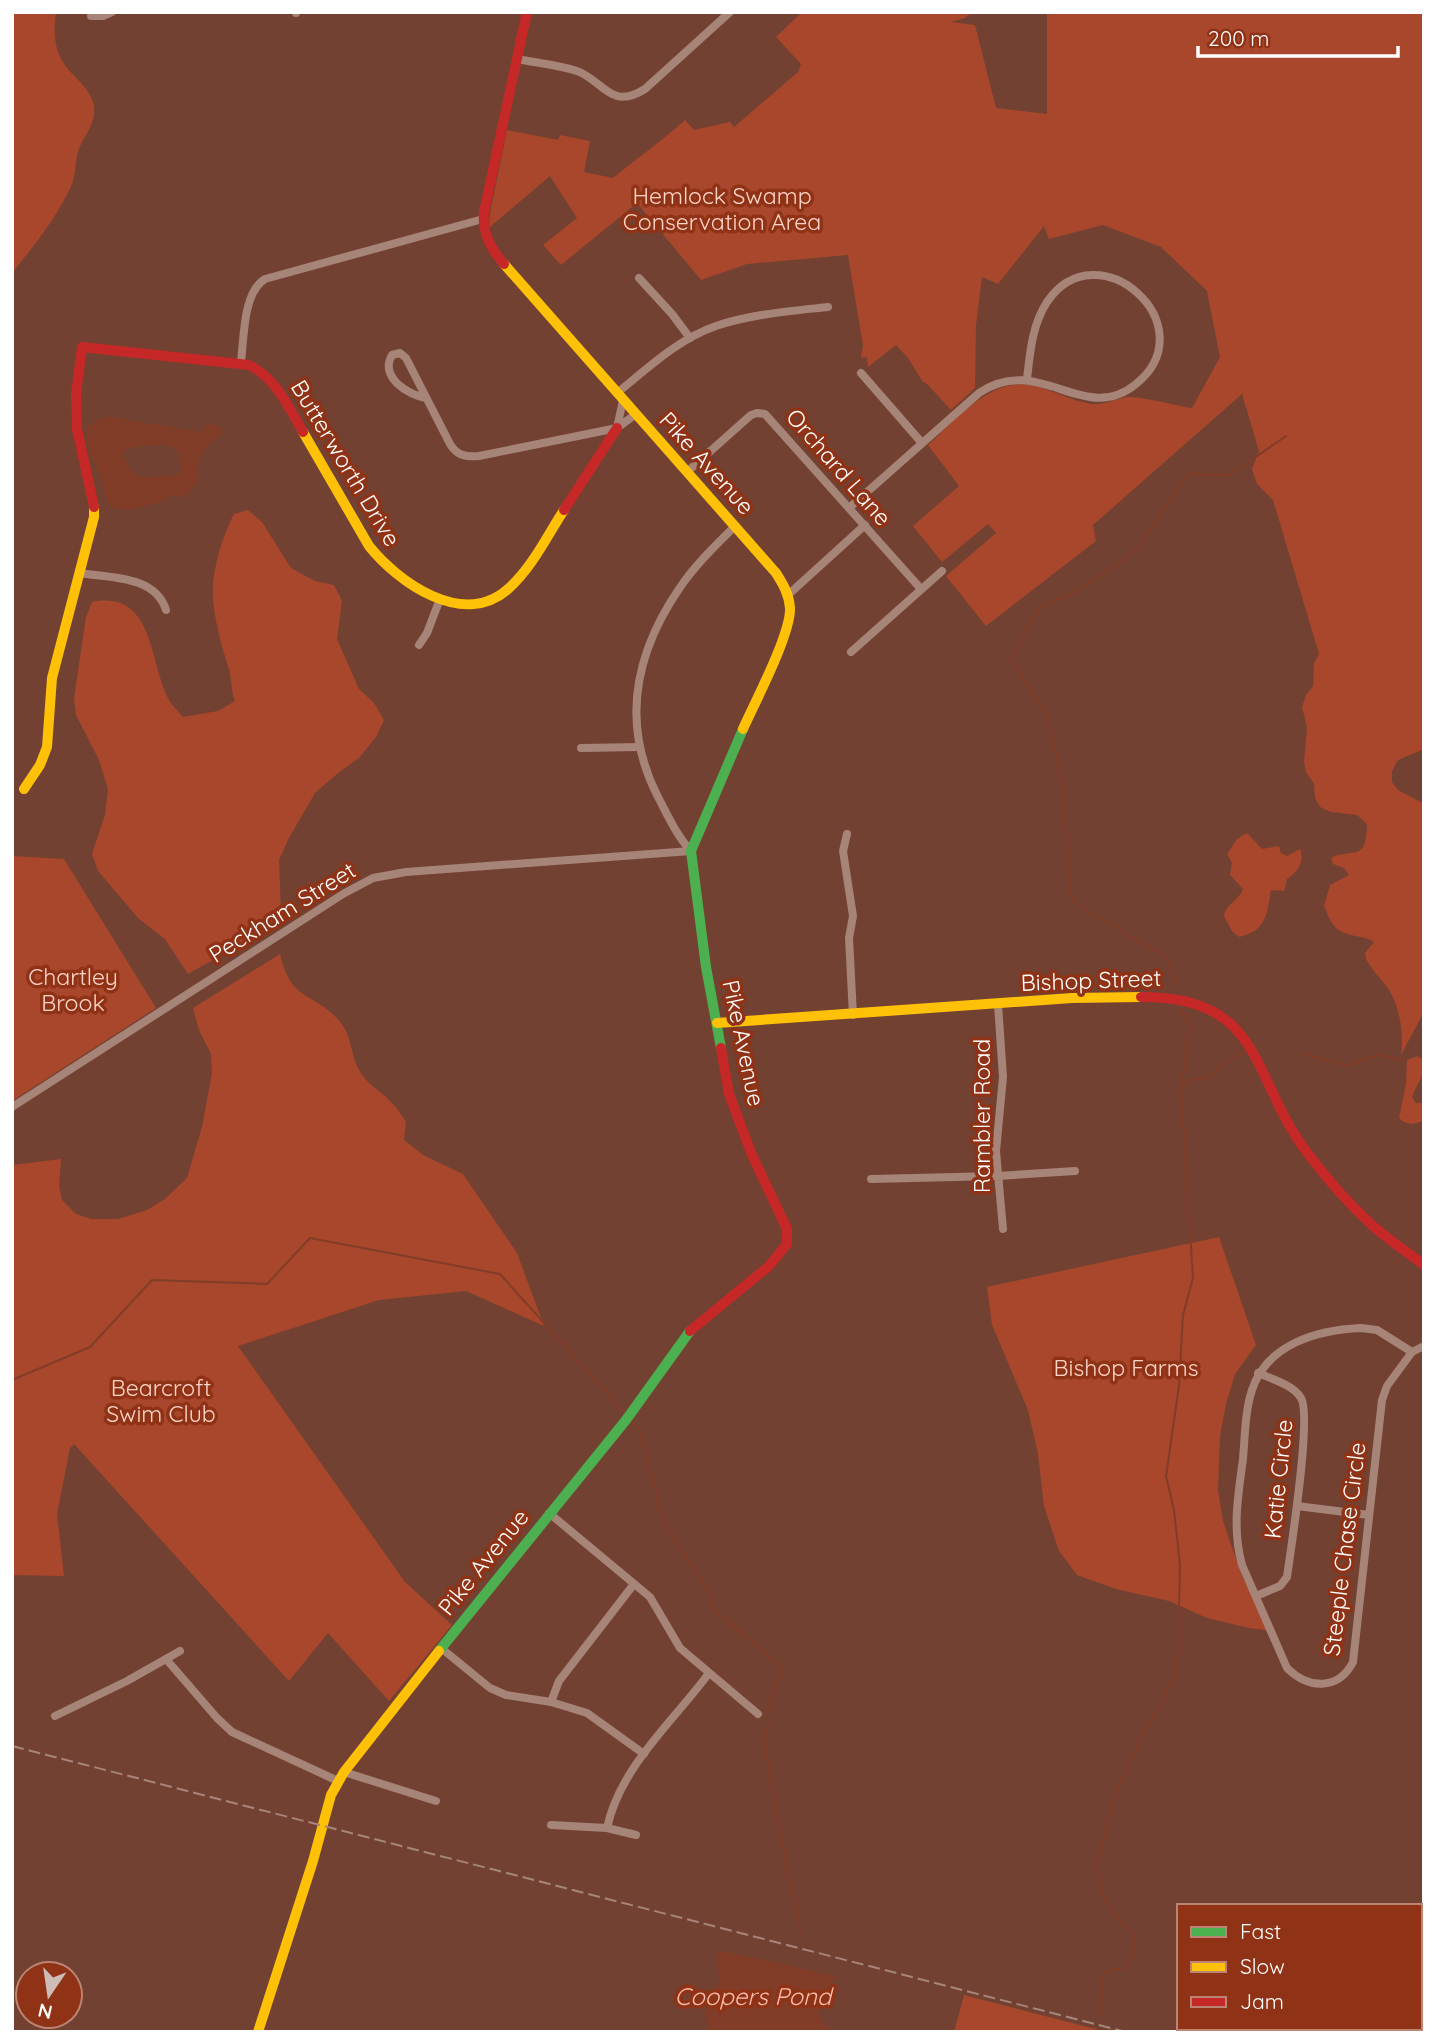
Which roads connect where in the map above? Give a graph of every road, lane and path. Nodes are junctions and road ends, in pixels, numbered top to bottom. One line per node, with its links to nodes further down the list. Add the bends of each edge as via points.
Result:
1 (112, 12): 4 (street)
2 (527, 12): 5 (street)
3 (730, 12): 5 (street, via 645,89 631,95 608,93 578,71)
4 (91, 16)
5 (517, 59): 6 (street)
6 (483, 219): 10 (street, via 265,279 250,299); 13 (street, Pike Avenue, via 486,239 501,261)
7 (639, 278): 9 (street)
8 (828, 307): 9 (street, via 743,319)
9 (690, 338): 13 (street)
10 (242, 362): 23 (street, via 82,347 76,420 95,504); 26 (street, Butterworth Drive, via 258,368 274,384 382,563 397,578)
11 (861, 373): 17 (street)
12 (1027, 379): 12 (street, via 1093,398 1131,388 1149,369 1157,351 1157,324 1150,305 1131,286 1112,278 1085,277 1066,284 1051,297 1038,321); 17 (street, via 990,386)
13 (620, 397): 15 (street, Pike Avenue); 16 (street)
14 (426, 398): 14 (street, via 404,356 392,355 389,367 394,380 412,395); 16 (street, via 452,448 467,457)
15 (636, 414): 16 (street); 18 (street, Pike Avenue)
16 (617, 428): 26 (street, Butterworth Drive, via 512,586 483,601)
17 (922, 443): 19 (street)
18 (687, 472): 19 (street, Orchard Lane, via 751,415 762,413); 21 (street, Pike Avenue)
19 (849, 508): 20 (street, Orchard Lane)
20 (865, 525): 24 (street, Orchard Lane); 25 (street)
21 (735, 526): 25 (street, Pike Avenue); 30 (street, via 682,584 660,619 638,682)
22 (942, 571): 24 (street)
23 (79, 573): 27 (street, via 143,584 159,596); 32 (street, via 52,678 47,747)
24 (921, 589): 29 (street)
25 (789, 594): 34 (street, Pike Avenue, via 792,607 787,628)
26 (440, 599): 28 (street)
27 (166, 610)
28 (419, 645)
29 (851, 652)
30 (639, 747): 31 (street); 34 (street, via 652,785)
31 (581, 748)
32 (24, 789)
33 (847, 834): 36 (street, via 843,852 853,916 849,938)
34 (691, 851): 37 (street, Pike Avenue); 38 (street, Peckham Street, via 373,878)
35 (998, 1004): 36 (street, Bishop Street); 40 (street, Rambler Road, via 1003,1077); 43 (street, Bishop Street, via 1162,997 1200,1004 1230,1023 1250,1045 1293,1134 1310,1157 1373,1226)
36 (853, 1014): 37 (street, Bishop Street)
37 (717, 1023): 48 (street, Pike Avenue, via 729,1094 787,1230 787,1244 768,1266 691,1329 628,1417)
38 (12, 1107)
39 (1075, 1171): 40 (street)
40 (997, 1176): 41 (street); 42 (street, Rambler Road)
41 (871, 1179)
42 (1003, 1229)
43 (1424, 1265)
44 (1424, 1346): 45 (street, Steeple Chase Circle)
45 (1412, 1352): 46 (street, Steeple Chase Circle, via 1377,1331 1346,1328 1283,1348); 49 (street, Steeple Chase Circle, via 1382,1399)
46 (1258, 1373): 47 (street, Katie Circle, via 1291,1389 1304,1404); 51 (street, Steeple Chase Circle, via 1249,1400 1235,1531 1242,1565)
47 (1297, 1506): 49 (street); 51 (street, Katie Circle, via 1287,1577 1280,1586)
48 (549, 1513): 50 (street); 52 (street, Pike Avenue)
49 (1369, 1516): 51 (street, Steeple Chase Circle, via 1355,1654 1349,1671 1320,1684 1296,1676 1287,1668)
50 (634, 1584): 55 (street, via 650,1597 680,1648); 56 (street, via 559,1681)
51 (1256, 1596)
52 (441, 1648): 56 (street, via 490,1688); 60 (street, Pike Avenue)
53 (180, 1650): 54 (street)
54 (166, 1659): 58 (street); 60 (street, via 232,1732)
55 (709, 1673): 57 (street); 59 (street)
56 (551, 1702): 59 (street, via 587,1713)
57 (758, 1714)
58 (55, 1716)
59 (644, 1754): 63 (street, via 617,1793)
60 (341, 1777): 61 (street); 65 (street, Pike Avenue)
61 (436, 1801)
62 (551, 1825): 63 (street)
63 (607, 1828): 64 (street)
64 (636, 1835)
65 (258, 2032)

